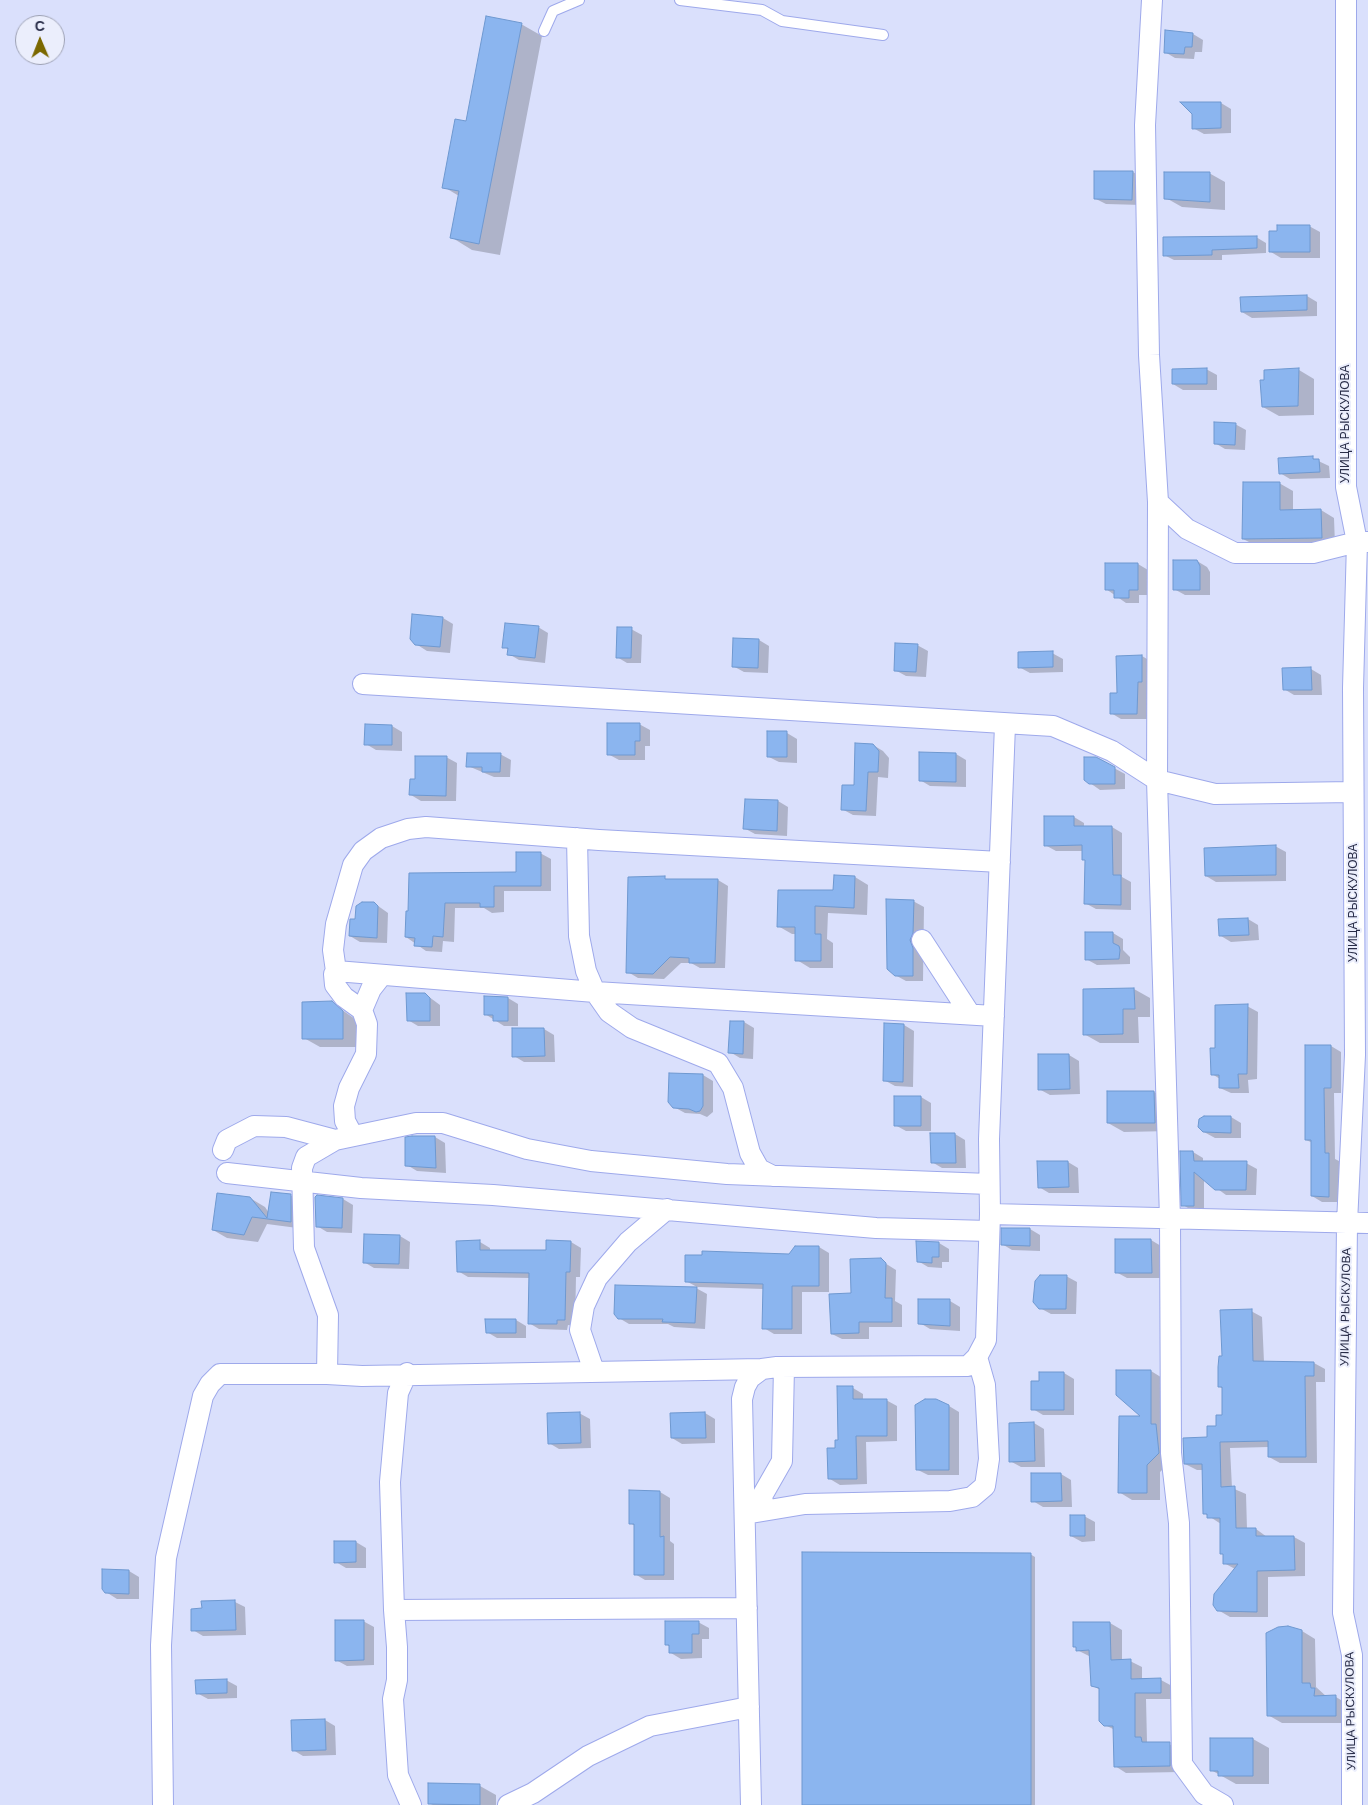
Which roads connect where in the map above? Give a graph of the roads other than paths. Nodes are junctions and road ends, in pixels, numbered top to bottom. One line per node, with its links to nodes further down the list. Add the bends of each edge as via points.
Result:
1 (579, 0): 6 (lane, via 553,10)
2 (680, 0): 5 (lane)
3 (1152, 0): 8 (street, via 1145,125 1149,355)
4 (1346, 0): 9 (street, УЛИЦА РЫСКУЛОВА, via 1346,486)
5 (725, 3): 7 (lane, via 762,10 782,22)
6 (544, 31)
7 (883, 35)
8 (1158, 502): 9 (street, via 1188,529 1235,553 1313,553); 12 (street)
9 (1362, 542): 13 (street, УЛИЦА РЫСКУЛОВА, via 1353,688)
10 (363, 684): 11 (street)
11 (1005, 725): 12 (street, via 1053,726 1112,751); 15 (street)
12 (1157, 780): 13 (street, via 1215,794); 31 (street)
13 (1353, 792): 23 (street, УЛИЦА РЫСКУЛОВА, via 1355,1055)
14 (577, 838): 15 (street); 17 (street, via 426,827 382,838 363,851 353,865 336,924 333,950); 19 (street, via 579,936 586,972)
15 (1000, 862): 22 (street)
16 (922, 940): 21 (street)
17 (336, 972): 18 (street); 20 (street, via 335,985 344,997)
18 (382, 975): 19 (street); 20 (street, via 371,989)
19 (595, 992): 21 (street); 27 (street, via 609,1012 632,1028 718,1063 732,1088 750,1153 759,1169)
20 (362, 1010): 24 (street, via 367,1032 366,1054 344,1106)
21 (970, 1014): 22 (street)
22 (994, 1016): 29 (street)
23 (1360, 1094): 34 (street, УЛИЦА РЫСКУЛОВА)
24 (344, 1138): 25 (street, via 315,1137 286,1127 254,1126 227,1140); 27 (street, via 416,1123 443,1123 527,1149 591,1161); 28 (street, via 306,1157)
25 (223, 1150)
26 (227, 1173): 28 (street)
27 (773, 1176): 29 (street)
28 (302, 1182): 30 (street); 40 (street, via 304,1248 328,1315)
29 (989, 1184): 32 (street)
30 (667, 1209): 32 (street, via 876,1228); 38 (street, via 628,1242 596,1278 584,1306 580,1330)
31 (1170, 1219): 32 (street); 34 (street); 51 (street, via 1171,1454 1179,1523 1182,1764 1204,1794)
32 (990, 1222): 35 (street, via 988,1331)
33 (1368, 1222): 34 (street)
34 (1347, 1223): 44 (street, УЛИЦА РЫСКУЛОВА, via 1343,1613)
35 (978, 1357): 36 (street, via 968,1366); 41 (street, via 985,1385 989,1459 985,1486 972,1497 950,1501 805,1504)
36 (784, 1367): 37 (street); 41 (street, via 782,1461)
37 (762, 1369): 38 (street); 41 (street, via 750,1378 742,1399)
38 (594, 1371): 39 (street)
39 (407, 1373): 40 (street); 43 (street, via 398,1393 390,1482)
40 (327, 1374): 47 (street, via 220,1374 203,1396 166,1558 161,1645)
41 (754, 1512): 42 (street)
42 (746, 1608): 43 (street); 45 (street)
43 (394, 1610): 48 (street, via 397,1680 393,1699 398,1775)
44 (1360, 1655): 46 (street, УЛИЦА РЫСКУЛОВА)
45 (749, 1707): 49 (street, via 650,1726 588,1756 533,1793); 50 (street)
46 (1347, 1803)
47 (163, 1805)
48 (411, 1805)
49 (508, 1805)
50 (751, 1805)
51 (1223, 1805)

